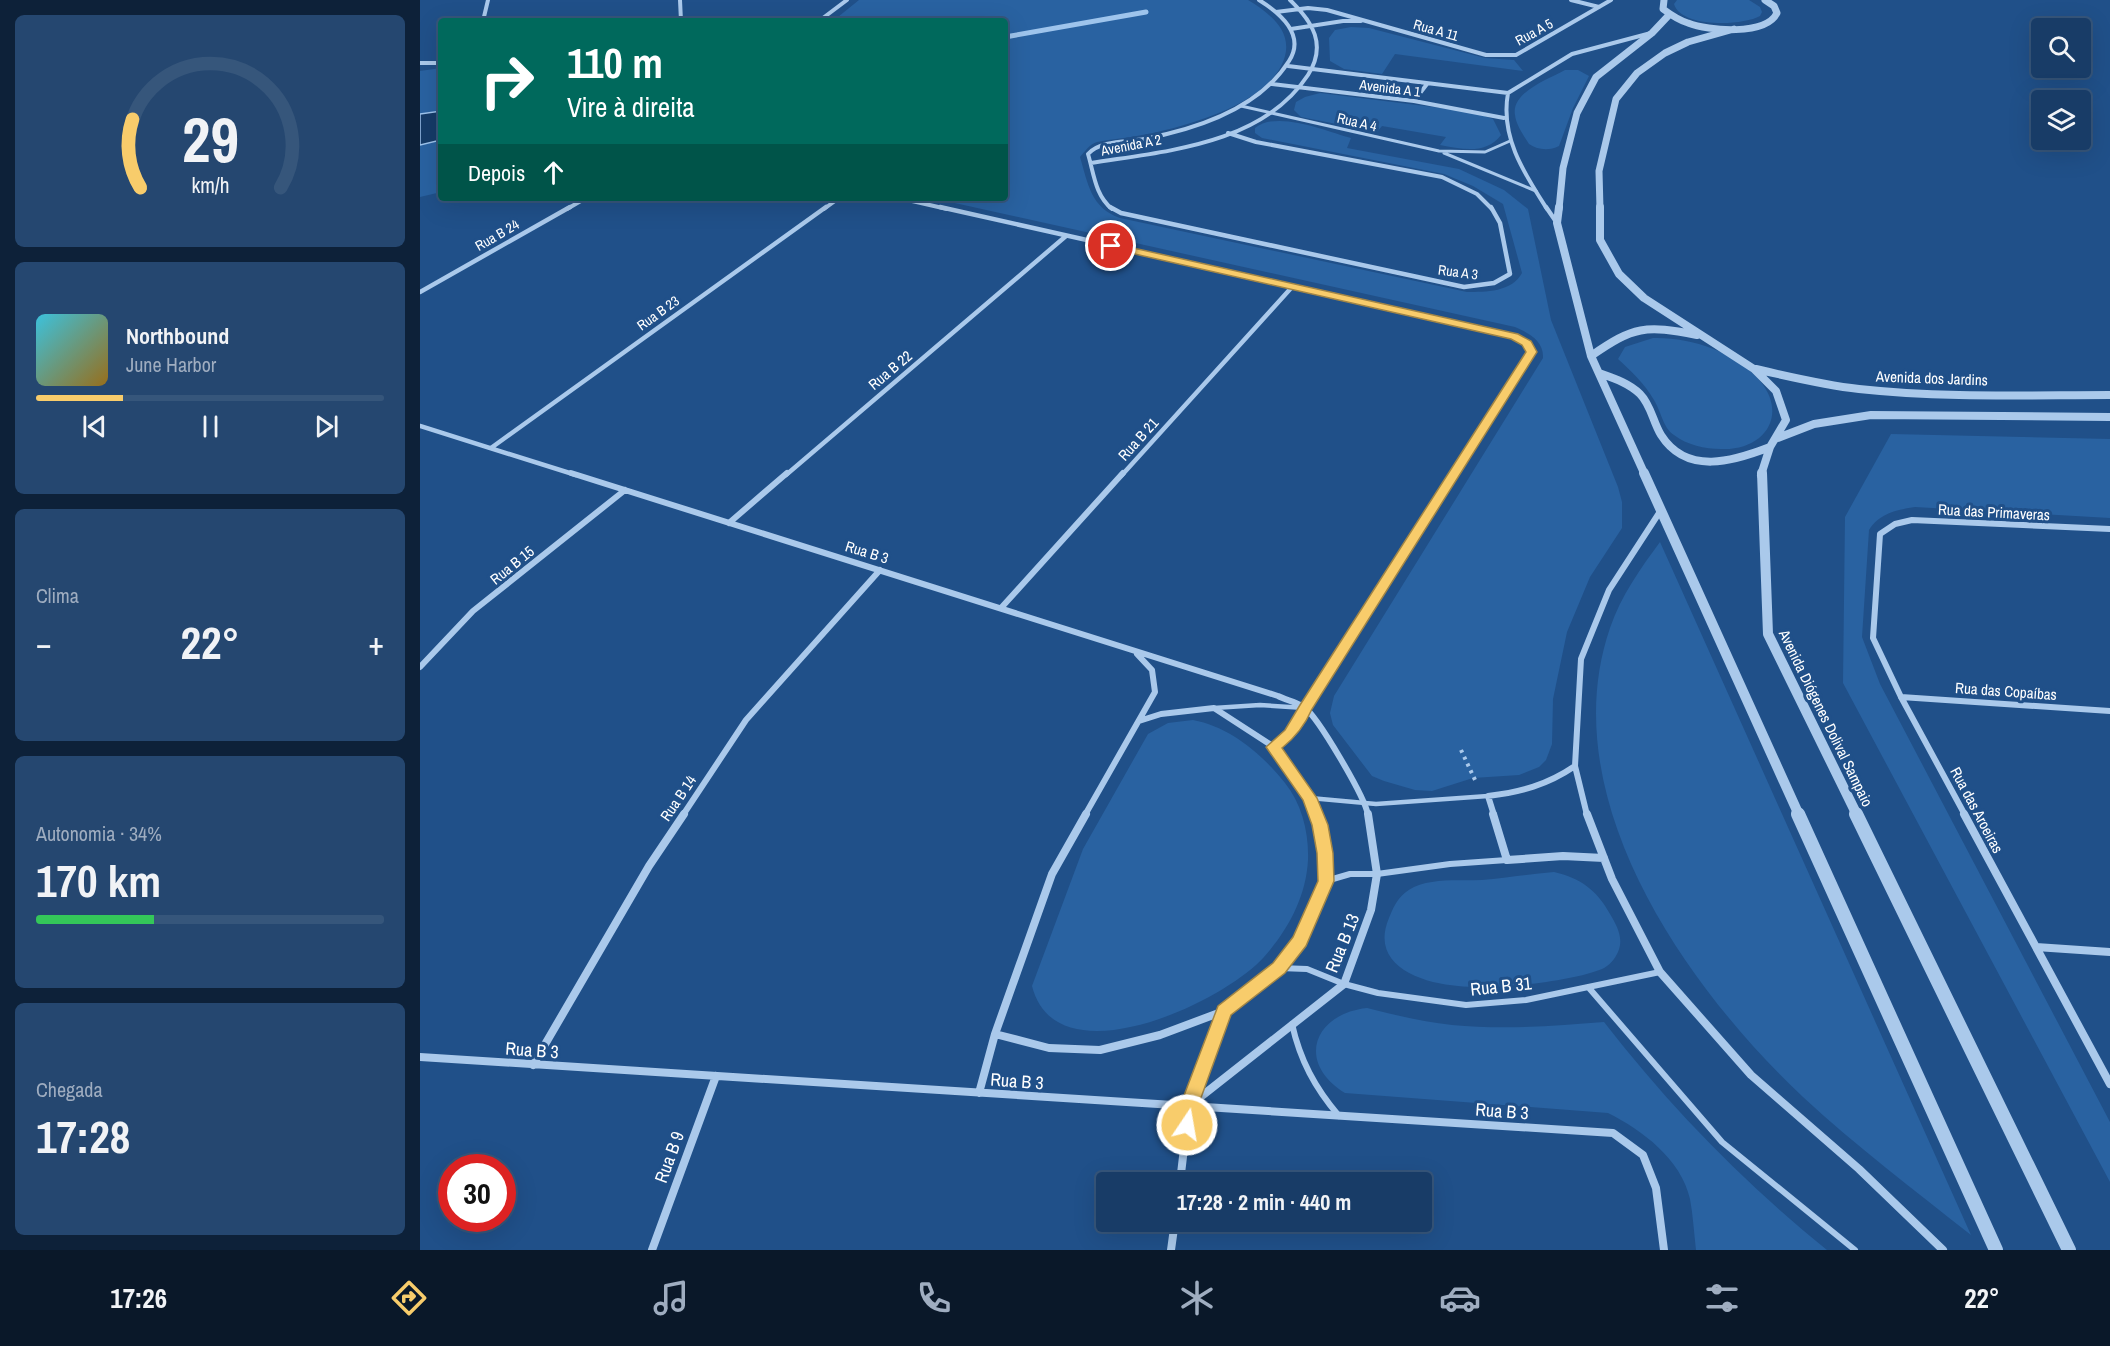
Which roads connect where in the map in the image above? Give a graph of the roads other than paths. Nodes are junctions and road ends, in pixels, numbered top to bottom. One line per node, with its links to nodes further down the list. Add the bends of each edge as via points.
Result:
1 (488, 0): 14 (street)
2 (680, 0): 15 (street)
3 (847, 0): 16 (street)
4 (1259, 0): 12 (street)
5 (1290, 0): 11 (street)
6 (1571, 0): 10 (street)
7 (1611, 0): 10 (street, Rua A 5)
8 (1664, 0): 13 (street, via 1663,9)
9 (1765, 0): 20 (street, via 1774,6 1774,19)
10 (1600, 7): 22 (street, Rua A 5, via 1516,55)
11 (1300, 9): 12 (street, Rua A 11); 17 (street, Rua A 11, via 1327,10); 18 (street)
12 (1276, 12): 19 (street)
13 (1669, 15): 20 (street, via 1697,25); 21 (street)
14 (484, 18)
15 (681, 18)
16 (823, 18)
17 (1371, 22): 18 (street, Rua A 11, via 1344,21); 22 (street, Rua A 11)
18 (1314, 27): 19 (street, Rua A 11); 26 (street, via 1318,56)
19 (1291, 29): 25 (street, Avenida A 2, via 1295,50)
20 (1734, 29): 47 (street, Avenida Diógenes Dolival Sampaio, via 1688,42 1637,73 1616,99 1599,171 1600,240 1619,274 1644,298)
21 (1652, 33): 30 (street, via 1572,54); 43 (street, via 1596,77 1576,113 1563,168)
22 (1495, 57)
23 (420, 63): 24 (street)
24 (438, 63)
25 (1288, 66): 26 (street, Avenida A 1); 27 (street, Avenida A 2)
26 (1313, 69): 28 (street, Avenida A 1); 29 (street, Avenida A 2)
27 (1272, 84): 29 (street, Avenida A 1); 32 (street, Avenida A 2)
28 (1427, 84): 30 (street, Avenida A 1); 31 (street)
29 (1298, 88): 31 (street, Avenida A 1); 33 (street, Avenida A 2)
30 (1508, 93): 34 (street)
31 (1414, 101): 34 (street, Avenida A 1)
32 (1241, 106): 33 (lane, Rua A 4); 38 (street, Avenida A 2, via 1187,128 1095,148 1088,154)
33 (1272, 113): 35 (street, Avenida A 2); 37 (lane, Rua A 4)
34 (1504, 118): 36 (street)
35 (1228, 133): 38 (street, Avenida A 2); 38 (street, Rua A 3, via 1256,142 1442,177 1468,187 1490,202 1500,219 1510,274 1485,286 1464,287 1121,213 1102,202)
36 (1510, 141): 37 (lane, Rua A 4, via 1486,152); 39 (street)
37 (1438, 151): 39 (lane, Rua A 4)
38 (1091, 163)
39 (1537, 191): 43 (street)
40 (581, 201): 46 (street, Rua B 24)
41 (835, 201): 55 (street, Rua B 23)
42 (912, 201): 44 (street)
43 (1557, 223): 48 (street)
44 (1066, 236): 45 (street); 58 (street, Rua B 22)
45 (1292, 286): 62 (street, Rua B 21); 67 (street, via 1514,336 1527,343 1531,352)
46 (420, 292)
47 (1703, 336): 48 (street, via 1668,329 1642,330 1620,336); 49 (street, Avenida Diógenes Dolival Sampaio)
48 (1591, 356): 50 (street)
49 (1754, 369): 51 (street, Avenida dos Jardins, via 1869,390); 54 (street, Avenida Diógenes Dolival Sampaio, via 1776,391 1786,420)
50 (1599, 373): 54 (street, via 1623,382 1641,395 1660,435 1683,456 1705,462 1728,462); 57 (street)
51 (2110, 395)
52 (2110, 417): 54 (street, via 1871,415 1814,424)
53 (420, 426): 55 (street, Rua B 3)
54 (1772, 443): 103 (street, Avenida Diógenes Dolival Sampaio, via 1761,476 1768,634)
55 (490, 448): 56 (street, Rua B 3)
56 (625, 490): 58 (street, Rua B 3); 64 (street, Rua B 15, via 473,611)
57 (1661, 510): 71 (street, via 1609,590 1581,659); 102 (street)
58 (729, 523): 61 (street, Rua B 3)
59 (2110, 530): 60 (street, Rua das Primaveras, via 1912,519)
60 (1880, 534): 65 (street, Rua das Aroeiras, via 1873,638)
61 (880, 570): 62 (street, Rua B 3); 89 (street, Rua B 14, via 746,720 649,866)
62 (1001, 608): 63 (street, Rua B 3)
63 (1135, 652): 67 (street, Rua B 3, via 1202,670); 69 (street, via 1150,665 1156,682)
64 (420, 667)
65 (1901, 697): 68 (street, Rua das Copaíbas); 79 (street, Rua das Aroeiras)
66 (1214, 708): 67 (lane); 69 (street, via 1161,714); 70 (street)
67 (1305, 708): 70 (lane, via 1290,733); 74 (street, Rua B 13)
68 (2110, 711)
69 (1139, 721): 87 (street, via 1052,874)
70 (1274, 747): 73 (street)
71 (1575, 766): 72 (street, via 1554,782); 75 (street, via 1590,825)
72 (1488, 796): 74 (lane); 76 (street)
73 (1310, 798): 74 (lane); 78 (street, via 1320,825)
74 (1366, 804): 77 (street, Rua B 13)
75 (1604, 858): 76 (street); 82 (street)
76 (1507, 860): 77 (lane)
77 (1377, 874): 78 (lane, via 1350,874); 83 (street, Rua B 13, via 1371,910)
78 (1326, 881): 81 (street, via 1300,941)
79 (2036, 947): 80 (street); 91 (street, Rua das Aroeiras)
80 (2110, 952)
81 (1279, 968): 83 (lane, Rua B 31, via 1307,969); 85 (street)
82 (1660, 972): 84 (lane, Rua B 31); 101 (street, via 1751,1075 1859,1168)
83 (1344, 984): 84 (lane, Rua B 31, via 1378,993 1466,1005 1527,1000); 86 (street, Rua B 13)
84 (1589, 988): 100 (lane, via 1722,1142)
85 (1224, 1011): 87 (street, via 1160,1035 1100,1050 1049,1048); 93 (street)
86 (1292, 1024): 93 (street, Rua B 13); 94 (lane, via 1301,1061)
87 (995, 1034): 92 (street)
88 (420, 1058): 89 (street, Rua B 3)
89 (533, 1065): 90 (street, Rua B 3)
90 (716, 1076): 92 (street, Rua B 3); 97 (street, Rua B 9)
91 (2110, 1084)
92 (980, 1093): 93 (street, Rua B 3)
93 (1189, 1106): 94 (street, Rua B 3); 95 (street)
94 (1339, 1116): 99 (street, Rua B 3, via 1612,1133 1643,1155 1656,1188)
95 (1181, 1172)
96 (1173, 1232): 98 (street)
97 (652, 1250)
98 (1171, 1250)
99 (1664, 1250)
100 (1856, 1250)
101 (1943, 1250)
102 (1996, 1250)
103 (2069, 1250)

